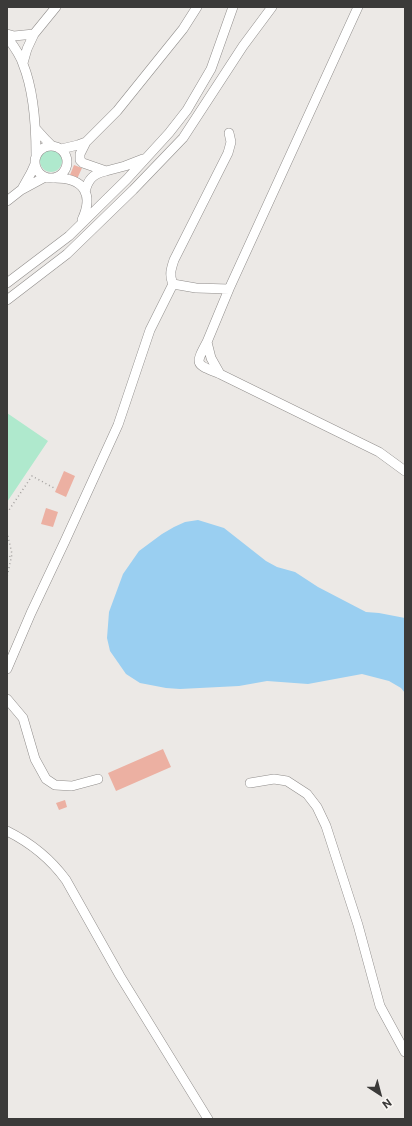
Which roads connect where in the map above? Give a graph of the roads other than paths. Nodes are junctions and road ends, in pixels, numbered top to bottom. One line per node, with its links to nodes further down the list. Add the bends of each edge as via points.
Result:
1 (56, 7): 7 (street)
2 (197, 7): 12 (street, via 184,29 121,105)
3 (233, 7): 14 (street, via 211,69 187,110)
4 (272, 7): 26 (street, via 243,46 183,138 67,254)
5 (358, 7): 25 (street)
6 (7, 34): 7 (street)
7 (34, 34): 9 (street)
8 (7, 37): 9 (street)
9 (23, 63): 10 (street)
10 (36, 129): 13 (street); 15 (street)
11 (229, 133): 24 (street, via 231,142 228,153 170,270)
12 (86, 142): 13 (street); 16 (street, via 80,154)
13 (60, 150): 15 (street, via 43,148); 16 (street); 18 (street, via 68,161 65,170 62,174)
14 (146, 158): 17 (street); 22 (street)
15 (36, 159): 18 (street, via 38,172); 19 (street)
16 (83, 163): 17 (street)
17 (106, 171): 20 (street, via 98,172 90,179)
18 (50, 178): 19 (street); 20 (street, via 74,180)
19 (22, 190): 21 (street)
20 (85, 192): 22 (street, via 87,210)
21 (7, 201)
22 (80, 225): 23 (street)
23 (7, 283)
24 (173, 284): 25 (street); 28 (street, via 150,330 118,425)
25 (229, 289): 27 (street, via 200,354 199,363 379,452)
26 (7, 300)
27 (405, 471)
28 (7, 669)
29 (7, 699): 30 (street, via 23,718 35,759 46,779 55,785 72,786)
30 (98, 779)
31 (250, 783): 33 (street, via 274,779 287,780 307,794 317,807 326,826 354,912 380,1006)
32 (7, 831): 34 (street, via 43,854 66,880 116,970)
33 (405, 1052)
34 (208, 1119)

